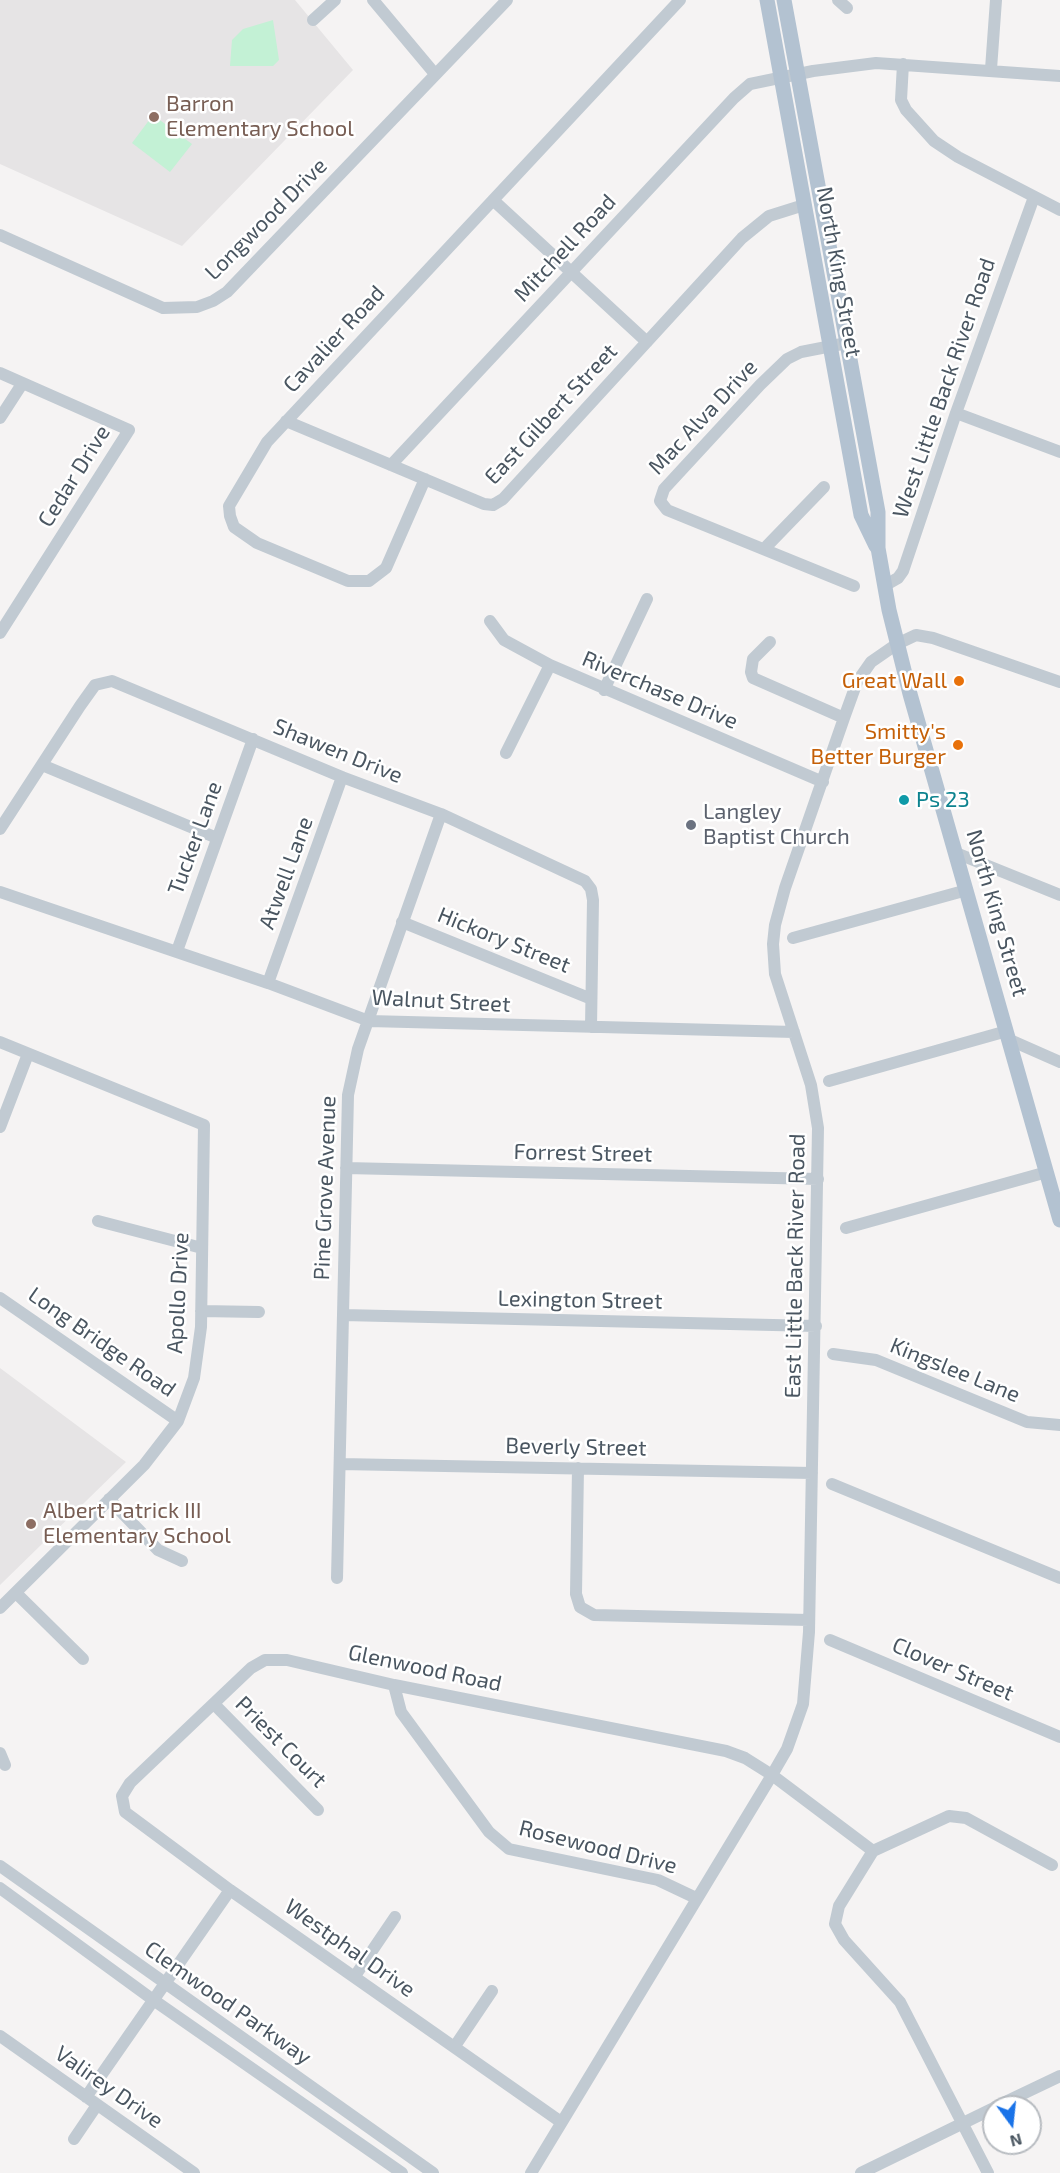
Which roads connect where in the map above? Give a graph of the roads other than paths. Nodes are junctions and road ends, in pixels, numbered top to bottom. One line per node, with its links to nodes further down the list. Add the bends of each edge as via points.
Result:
1 (335, 0): 8 (street)
2 (373, 0): 11 (street)
3 (507, 0): 11 (street, Longwood Drive)
4 (680, 0): 16 (street, Cavalier Road)
5 (767, 0): 14 (main road, North King Street)
6 (784, 0): 12 (main road, North King Street)
7 (996, 0): 10 (street)
8 (313, 20)
9 (903, 64): 10 (street, Mitchell Road); 12 (street, Mitchell Road, via 862,64); 15 (street, via 901,100 925,133 951,153)
10 (991, 69): 13 (street, Mitchell Road)
11 (435, 74): 19 (street, Longwood Drive, via 227,292 198,307 163,308)
12 (797, 74): 14 (street, Mitchell Road); 22 (main road, North King Street)
13 (1060, 76)
14 (780, 77): 17 (main road, North King Street); 20 (street, Mitchell Road, via 754,82 740,92)
15 (1034, 197): 18 (street); 26 (street, West Little Back River Road)
16 (493, 200): 20 (street); 28 (street, Cavalier Road)
17 (804, 206): 21 (street, East Gilbert Street, via 769,216 742,238); 23 (main road, North King Street)
18 (1060, 210)
19 (0, 235)
20 (570, 272): 21 (street); 30 (street, Mitchell Road)
21 (646, 342): 31 (street, East Gilbert Street, via 503,499 493,505 484,504)
22 (847, 343): 23 (street, Mac Alva Drive); 33 (main road, North King Street, via 878,512)
23 (830, 346): 33 (main road, North King Street, via 861,515); 34 (street, Mac Alva Drive, via 801,352 778,367 660,495 667,510)
24 (0, 373): 25 (street, Cedar Drive)
25 (22, 384): 27 (street); 39 (street, Cedar Drive, via 129,430)
26 (956, 412): 29 (street); 36 (street, West Little Back River Road, via 903,571)
27 (0, 418)
28 (286, 421): 30 (street, East Gilbert Street); 31 (street, Cavalier Road, via 267,442 229,506 234,527 267,547 348,581 369,582 386,568)
29 (1060, 452)
30 (391, 465): 31 (street, East Gilbert Street)
31 (425, 480)
32 (824, 487): 34 (street)
33 (878, 548): 36 (main road, North King Street)
34 (764, 549): 35 (street, Mac Alva Drive)
35 (854, 586)
36 (884, 586): 41 (main road, North King Street)
37 (647, 599): 44 (street)
38 (490, 621): 42 (street, Riverchase Drive, via 504,640)
39 (0, 633)
40 (770, 642): 45 (street, via 753,659 753,678)
41 (897, 644): 43 (street, via 912,636 925,636); 45 (street, East Little Back River Road, via 876,658 862,674); 54 (main road, North King Street)
42 (550, 665): 44 (street, Riverchase Drive); 47 (street)
43 (1060, 682)
44 (604, 690): 50 (street, Riverchase Drive)
45 (844, 718): 50 (street, East Little Back River Road)
46 (253, 739): 48 (street, Shawen Drive, via 126,685 103,681 95,685); 49 (street, Shawen Drive); 53 (street, Tucker Lane)
47 (506, 753)
48 (42, 765): 52 (street, Shawen Drive); 53 (street)
49 (342, 777): 51 (street, Shawen Drive); 61 (street, Atwell Lane)
50 (823, 782): 65 (street, East Little Back River Road, via 785,888 773,935 775,974)
51 (441, 814): 58 (street, Pine Grove Avenue); 62 (street, Shawen Drive, via 585,881 593,900)
52 (0, 830)
53 (217, 838): 60 (street, Tucker Lane)
54 (956, 853): 55 (main road, North King Street); 57 (street)
55 (967, 890): 59 (street); 66 (main road, North King Street)
56 (0, 892): 60 (street, Walnut Street)
57 (1060, 895)
58 (402, 922): 62 (street, Hickory Street); 63 (street, Pine Grove Avenue)
59 (793, 938)
60 (177, 951): 61 (street, Walnut Street)
61 (268, 983): 63 (street, Walnut Street)
62 (589, 998): 64 (street, Shawen Drive)
63 (369, 1021): 64 (street, Walnut Street); 72 (street, Pine Grove Avenue, via 348,1095)
64 (591, 1027): 65 (street, Walnut Street)
65 (794, 1032): 74 (street, East Little Back River Road, via 815,1107)
66 (1008, 1035): 69 (street); 70 (street); 73 (main road, North King Street)
67 (0, 1042): 68 (street, Apollo Drive)
68 (28, 1054): 71 (street); 78 (street, Apollo Drive, via 204,1125)
69 (1060, 1062)
70 (829, 1081)
71 (0, 1127)
72 (346, 1168): 74 (street, Forrest Street); 82 (street, Pine Grove Avenue)
73 (1047, 1172): 75 (main road, North King Street); 77 (street)
74 (818, 1179): 83 (street, East Little Back River Road)
75 (1060, 1220)
76 (98, 1221): 78 (street)
77 (846, 1228)
78 (202, 1248): 80 (street, Apollo Drive)
79 (0, 1298): 85 (street, Long Bridge Road)
80 (201, 1311): 81 (street); 85 (street, Apollo Drive, via 194,1378)
81 (259, 1312)
82 (343, 1316): 83 (street, Lexington Street); 87 (street, Pine Grove Avenue)
83 (816, 1326): 89 (street, East Little Back River Road)
84 (833, 1354): 86 (street, Kingslee Lane, via 876,1360 1027,1422)
85 (178, 1421): 91 (street, Apollo Drive, via 144,1465)
86 (1060, 1425)
87 (340, 1464): 88 (street, Beverly Street); 93 (street, Pine Grove Avenue)
88 (578, 1468): 89 (street, Beverly Street); 97 (street, via 579,1607 594,1615)
89 (812, 1473): 97 (street, East Little Back River Road)
90 (832, 1484): 94 (street)
91 (109, 1499): 92 (street, via 158,1550); 95 (street, Apollo Drive)
92 (182, 1561)
93 (338, 1578)
94 (1060, 1578)
95 (16, 1593): 96 (street, Apollo Drive); 99 (street)
96 (0, 1608)
97 (809, 1620): 103 (street, East Little Back River Road, via 802,1704 787,1749)
98 (830, 1640): 102 (street, Clover Street)
99 (83, 1659)
100 (394, 1685): 101 (street, Glenwood Road, via 265,1660 251,1668); 103 (street, Glenwood Road, via 726,1751); 111 (street, Rosewood Drive, via 401,1712 489,1832 509,1849 658,1880)
101 (214, 1704): 104 (street, Glenwood Road, via 130,1783); 105 (street, Priest Court)
102 (1060, 1737)
103 (772, 1775): 106 (street, Glenwood Road); 111 (street, East Little Back River Road)
104 (122, 1802): 110 (street, Westphal Drive, via 133,1819)
105 (318, 1810)
106 (873, 1851): 108 (street, via 949,1816 966,1818); 125 (street, via 839,1906 835,1924 844,1940 900,2002)
107 (0, 1866): 114 (street, Clemwood Parkway)
108 (1052, 1866)
109 (0, 1888): 116 (street, Clemwood Parkway)
110 (230, 1890): 113 (street, Westphal Drive); 114 (street)
111 (696, 1898): 124 (street, East Little Back River Road)
112 (396, 1917): 113 (street)
113 (355, 1976): 118 (street, Westphal Drive)
114 (163, 1984): 116 (street); 129 (street, Clemwood Parkway)
115 (492, 1991): 118 (street)
116 (153, 1999): 121 (street); 128 (street, Clemwood Parkway)
117 (0, 2036): 121 (street, Valirey Drive)
118 (455, 2046): 124 (street, Westphal Drive)
119 (1060, 2076): 120 (street)
120 (1020, 2095)
121 (86, 2097): 122 (street, Valirey Drive)
122 (97, 2105): 126 (street); 127 (street, Valirey Drive)
123 (982, 2114): 125 (street)
124 (561, 2122): 130 (street)
125 (963, 2123): 131 (street); 132 (street)
126 (74, 2139)
127 (194, 2173)
128 (402, 2173)
129 (433, 2173)
130 (531, 2173)
131 (861, 2173)
132 (988, 2173)

